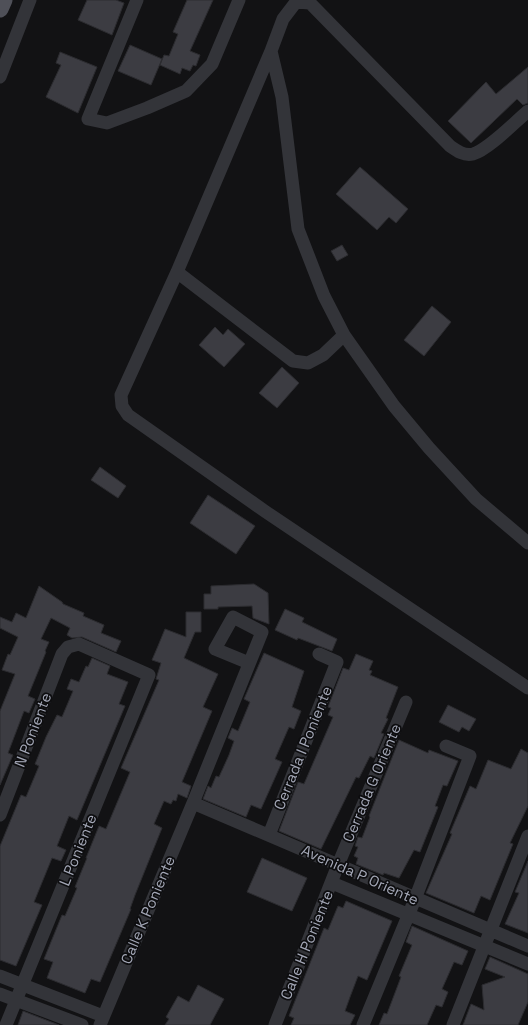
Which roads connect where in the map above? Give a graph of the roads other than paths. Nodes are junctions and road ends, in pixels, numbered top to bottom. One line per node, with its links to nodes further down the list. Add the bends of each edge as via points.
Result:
1 (4, 0): 5 (main road)
2 (30, 0): 7 (street)
3 (137, 0): 4 (street, via 88,119 107,123 186,91 212,64)
4 (239, 0)
5 (0, 9)
6 (271, 51): 8 (street, via 283,19 296,2 310,3 450,146 460,153 473,154 486,146); 9 (street); 10 (street, via 282,97 298,229 324,296)
7 (0, 76)
8 (528, 111)
9 (177, 272): 10 (street, via 293,361 308,363 323,355); 15 (street, via 121,395 122,406 128,415 266,512)
10 (344, 335): 11 (street, via 394,406 429,448 476,499)
11 (528, 543)
12 (319, 654): 20 (street, Cerrada I Poniente, via 337,662)
13 (249, 664): 18 (street, Calle K Poniente)
14 (149, 675): 19 (street, N Poniente, via 79,644 68,647 62,654); 31 (street, L Poniente)
15 (528, 688)
16 (406, 702): 22 (street, Cerrada G Oriente)
17 (446, 746): 24 (street, via 470,756)
18 (193, 803): 20 (street, Avenida P Oriente); 34 (street, Calle K Poniente)
19 (0, 814)
20 (268, 835): 22 (street, Avenida P Oriente)
21 (528, 836): 26 (street)
22 (338, 865): 23 (street, Calle H Poniente); 24 (street, Avenida P Oriente)
23 (332, 882): 25 (street, Avenida P Oriente); 37 (street, Calle H Poniente)
24 (415, 899): 25 (street); 26 (street, Avenida P Oriente)
25 (409, 915): 27 (street, Avenida P Oriente); 38 (street)
26 (490, 930): 27 (street); 28 (street, Avenida P Oriente)
27 (484, 946): 29 (street, Avenida P Oriente); 39 (street)
28 (528, 946)
29 (528, 964)
30 (0, 976): 31 (street)
31 (23, 985): 33 (street, L Poniente); 34 (street)
32 (0, 994): 33 (street)
33 (17, 1000): 35 (street, L Poniente); 36 (street)
34 (101, 1021)
35 (6, 1025)
36 (82, 1025)
37 (275, 1025)
38 (363, 1025)
39 (453, 1025)

